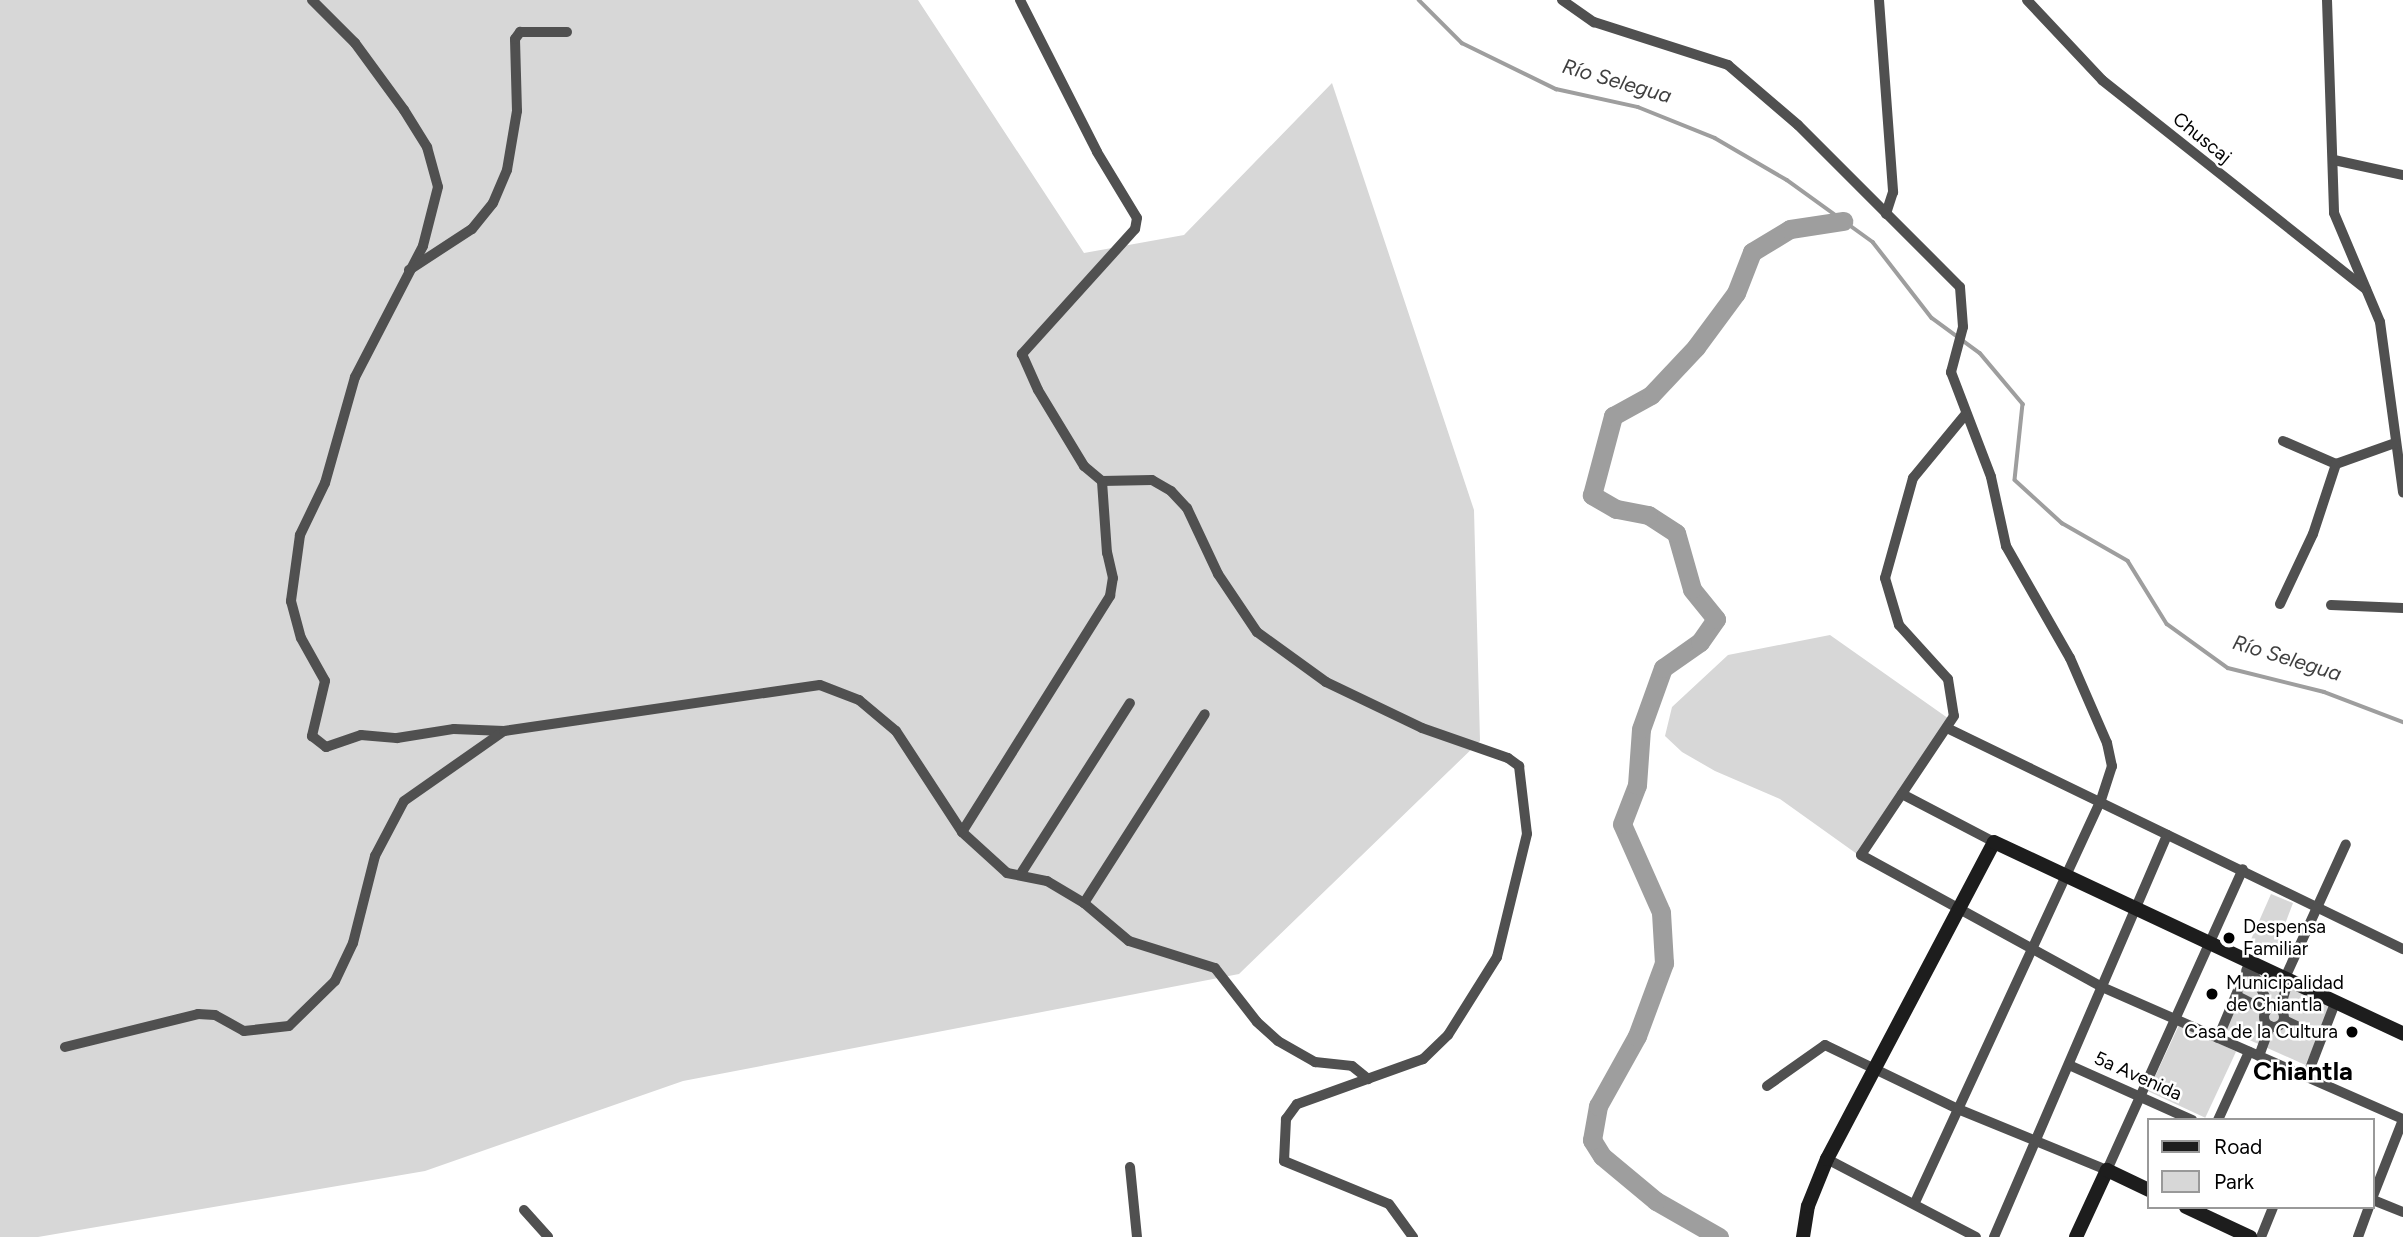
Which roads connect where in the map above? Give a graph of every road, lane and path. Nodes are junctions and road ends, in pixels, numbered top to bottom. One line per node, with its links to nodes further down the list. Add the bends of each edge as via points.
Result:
1 (312, 0): 11 (street, via 355,43 427,147 438,187 435,212)
2 (1020, 0): 17 (street, via 1097,152 1137,218 1135,229 1023,354 1058,426 1084,466)
3 (1562, 0): 10 (street, via 1594,22 1728,65 1798,125)
4 (1879, 0): 10 (street, via 1893,192)
5 (2027, 0): 12 (street, Chuscaj, via 2102,80)
6 (2327, 0): 8 (street)
7 (567, 32): 11 (street, via 520,32 514,39 517,111 507,170 494,203 472,229)
8 (2334, 160): 9 (street); 12 (street, via 2334,213)
9 (2403, 175)
10 (1886, 214): 13 (street, via 1960,287 1963,327 1951,372)
11 (408, 271): 25 (street, via 355,377 325,484 300,535 290,601 301,638 325,681 312,736 326,747 361,735 397,738 454,729)
12 (2366, 289): 15 (street, via 2380,322)
13 (1965, 415): 24 (street, via 1913,478 1885,578 1899,625 1948,679 1954,716); 27 (street, via 1991,477 2006,546 2070,658 2107,743 2112,766)
14 (2283, 441): 16 (street)
15 (2395, 443): 16 (street); 18 (street)
16 (2336, 464): 19 (street, via 2312,534)
17 (1102, 481): 28 (street, via 1113,578 1110,596); 59 (street, via 1152,480 1171,491 1186,508 1218,574 1257,632 1326,682 1422,728 1519,766 1527,834 1497,957 1448,1035 1423,1059)
18 (2403, 492)
19 (2280, 604)
20 (2331, 605): 21 (street)
21 (2403, 608)
22 (1130, 703): 33 (street)
23 (1205, 714): 35 (street)
24 (1947, 728): 26 (street); 27 (street)
25 (504, 731): 28 (street, via 820,685 859,700 896,731); 54 (street, via 404,801 375,856 353,943 335,981 289,1026 244,1031 215,1015 198,1014)
26 (1902, 794): 30 (street); 37 (street, via 1861,855)
27 (2100, 802): 29 (street); 34 (street)
28 (962, 832): 33 (street, via 991,861)
29 (2167, 835): 32 (street); 38 (street)
30 (1994, 842): 34 (main road); 37 (main road)
31 (2346, 844): 36 (street)
32 (2243, 869): 36 (street); 39 (street)
33 (1020, 875): 35 (street, via 1047,881)
34 (2066, 875): 38 (main road); 41 (street)
35 (1084, 903): 59 (street, via 1129,941 1215,968 1257,1022 1295,1053 1315,1062 1352,1066)
36 (2316, 906): 40 (street); 43 (street)
37 (1959, 911): 41 (street); 57 (main road)
38 (2136, 911): 39 (main road); 44 (street)
39 (2208, 945): 42 (main road); 48 (street)
40 (2403, 949)
41 (2032, 951): 44 (street); 62 (street)
42 (2249, 964): 43 (main road); 45 (street); 47 (street)
43 (2286, 981): 46 (main road); 47 (street)
44 (2102, 987): 48 (street); 56 (street)
45 (2237, 996): 47 (street); 52 (street)
46 (2335, 1003): 51 (main road); 53 (street)
47 (2272, 1009): 49 (street); 50 (street, via 2264,1020)
48 (2173, 1019): 52 (street); 61 (street)
49 (2284, 1020): 50 (street); 53 (street)
50 (2270, 1026): 55 (street)
51 (2403, 1034)
52 (2218, 1038): 55 (street)
53 (2322, 1038): 58 (street)
54 (65, 1047)
55 (2254, 1054): 58 (street); 64 (street)
56 (2069, 1065): 61 (street, 5a Avenida); 66 (street)
57 (1877, 1070): 60 (street, via 1825,1045); 62 (street); 67 (main road)
58 (2307, 1076): 65 (street)
59 (1368, 1079): 81 (street, via 1297,1104 1286,1119 1284,1161 1389,1204)
60 (1767, 1086)
61 (2138, 1095): 63 (street, 5a Avenida); 69 (street)
62 (1958, 1109): 66 (street); 73 (street)
63 (2188, 1118)
64 (2219, 1118)
65 (2403, 1120): 71 (street)
66 (2035, 1141): 69 (street); 84 (street)
67 (1827, 1159): 73 (street); 82 (main road, via 1808,1206)
68 (1130, 1167): 80 (street)
69 (2107, 1170): 70 (main road); 85 (main road)
70 (2148, 1190)
71 (2375, 1193)
72 (2375, 1199): 78 (street)
73 (1914, 1203): 83 (street)
74 (2190, 1209): 86 (main road)
75 (2272, 1209): 87 (street)
76 (2368, 1209): 88 (street)
77 (524, 1210): 79 (street)
78 (2403, 1212)
79 (548, 1237)
80 (1137, 1237)
81 (1413, 1237)
82 (1803, 1237)
83 (1976, 1237)
84 (1994, 1237)
85 (2076, 1237)
86 (2250, 1237)
87 (2261, 1237)
88 (2358, 1237)

